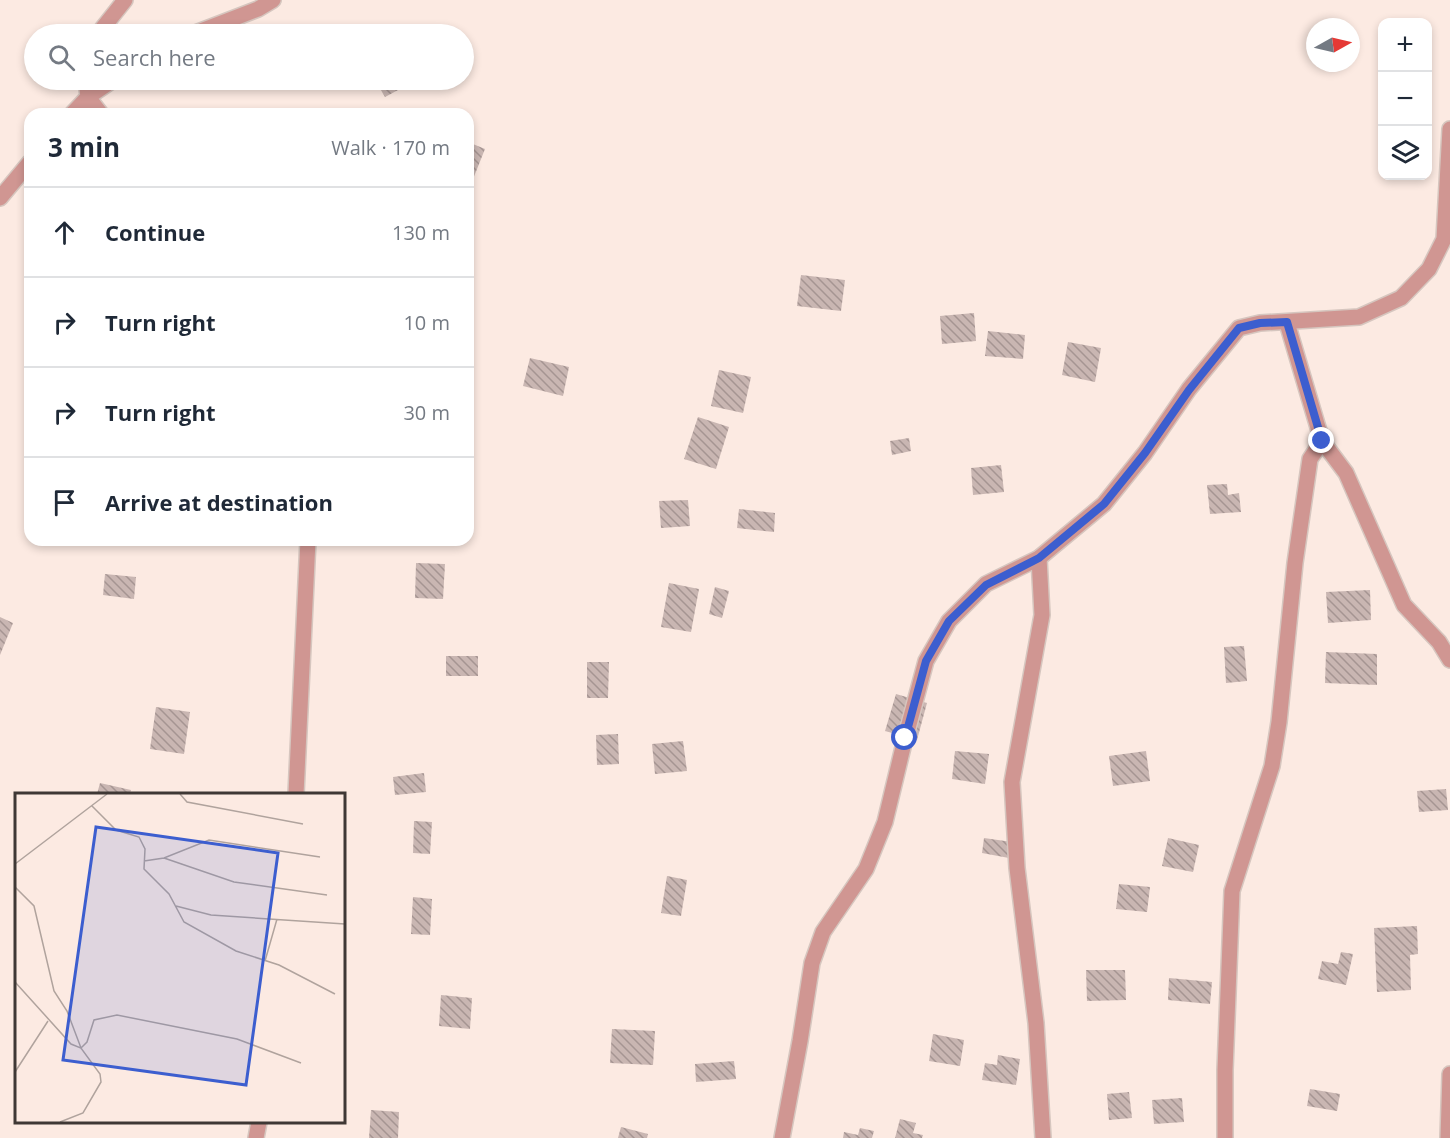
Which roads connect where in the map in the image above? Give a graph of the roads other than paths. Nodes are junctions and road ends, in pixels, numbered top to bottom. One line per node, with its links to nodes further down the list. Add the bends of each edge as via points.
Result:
1 (125, 0): 3 (street)
2 (273, 0): 4 (street)
3 (106, 24)
4 (219, 24)
5 (87, 90): 7 (street)
6 (98, 90): 7 (street)
7 (88, 97): 8 (street); 9 (street)
8 (78, 108)
9 (96, 108)
10 (1450, 129): 13 (street, via 1444,239 1430,269 1401,298 1359,316)
11 (24, 169): 12 (street)
12 (0, 198)
13 (1287, 322): 14 (street); 16 (street, via 1239,328 1104,504)
14 (1322, 441): 17 (street, via 1346,473 1404,605 1440,642); 24 (street, via 1310,459 1272,766 1232,891)
15 (308, 546): 18 (street)
16 (1039, 558): 22 (street, via 986,585 949,621 926,661 885,822 866,869 824,932 812,963); 23 (street, via 1042,615 1012,782 1017,868 1036,1023)
17 (1450, 660)
18 (296, 793)
19 (1450, 1074): 25 (street)
20 (259, 1123): 21 (street)
21 (256, 1138)
22 (782, 1138)
23 (1043, 1138)
24 (1225, 1138)
25 (1448, 1138)

